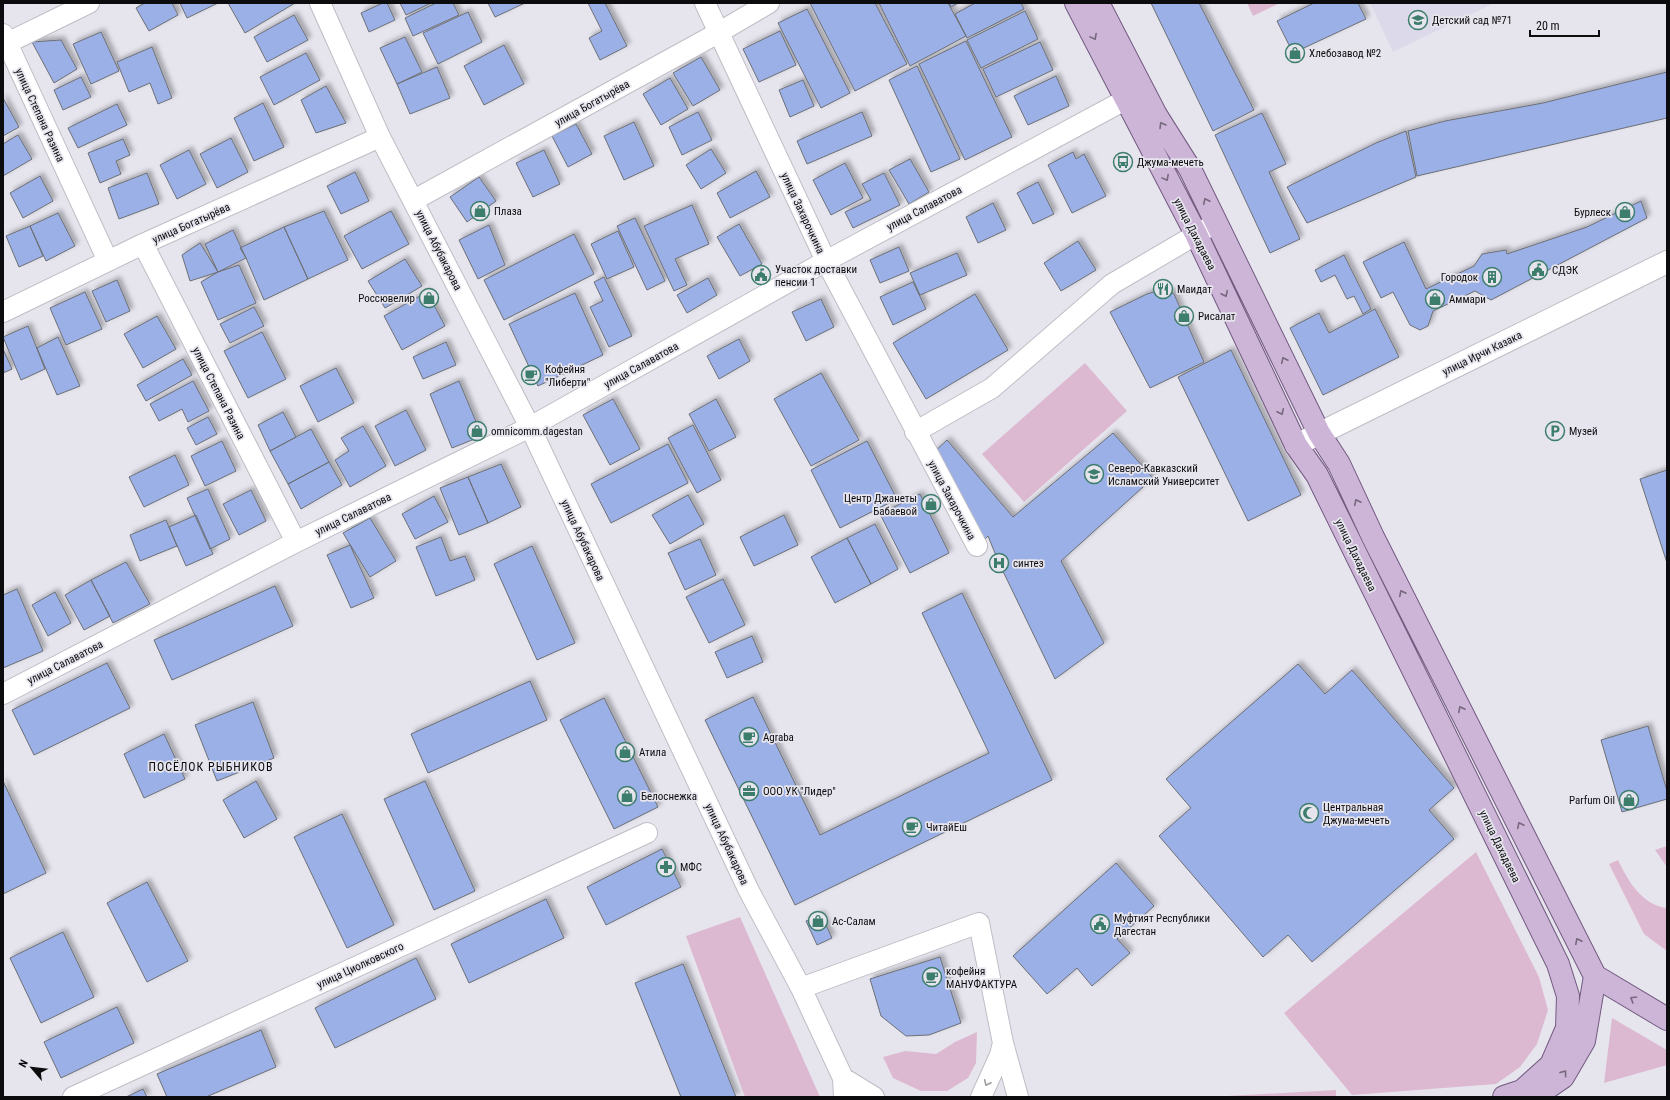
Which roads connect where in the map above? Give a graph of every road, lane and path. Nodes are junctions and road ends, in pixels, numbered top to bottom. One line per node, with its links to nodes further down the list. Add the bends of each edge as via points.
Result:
1 (89, 3): 8 (street)
2 (320, 3): 10 (street, улица Абубакарова)
3 (705, 3): 7 (street, улица Захарочкина)
4 (769, 3): 7 (street, улица Богатырёва)
5 (1076, 3): 9 (main road, улица Дахадаева, one-way to 9)
6 (1098, 3): 9 (main road, улица Дахадаева)
7 (718, 33): 11 (street, улица Богатырёва); 16 (street, улица Захарочкина)
8 (4, 40): 15 (street, улица Степана Разина)
9 (1134, 94): 12 (main road, улица Дахадаева, one-way to 9, via 1190,169 1156,115); 13 (main road, улица Дахадаева, one-way to 13); 16 (street, улица Салаватова)
10 (380, 137): 11 (street, улица Абубакарова); 14 (street, улица Богатырёва)
11 (414, 200): 19 (street, улица Абубакарова)
12 (1216, 223): 13 (street); 21 (main road, улица Дахадаева, one-way to 12)
13 (1196, 234): 20 (street, via 1112,284 992,388); 22 (main road, улица Дахадаева, one-way to 22)
14 (143, 244): 15 (street, улица Богатырёва); 23 (street, улица Степана Разина)
15 (108, 261): 18 (street, улица Богатырёва)
16 (826, 261): 19 (street, улица Салаватова); 20 (street, улица Захарочкина)
17 (1667, 262): 21 (main road, улица Ирчи Казака)
18 (3, 312)
19 (530, 427): 23 (street, улица Салаватова); 28 (street, улица Абубакарова, via 749,891)
20 (915, 432): 24 (street, улица Захарочкина)
21 (1319, 433): 22 (main road, улица Ирчи Казака); 27 (main road, улица Дахадаева, one-way to 21, via 1339,464)
22 (1296, 445): 36 (main road, улица Дахадаева, via 1316,475 1558,964 1568,996 1567,1028 1551,1065 1522,1091)
23 (296, 542): 25 (street, улица Салаватова)
24 (977, 546)
25 (3, 694)
26 (647, 833): 32 (street, улица Циолковского)
27 (1595, 976): 29 (main road, one-way to 27); 37 (main road, one-way to 27, via 1563,1077 1584,1040)
28 (801, 988): 30 (street, via 979,923); 31 (street, улица Абубакарова)
29 (1667, 1019)
30 (1003, 1043): 34 (street, one-way to 34); 35 (street)
31 (844, 1087): 33 (street, улица Абубакарова)
32 (73, 1097)
33 (874, 1097)
34 (981, 1097)
35 (1018, 1097)
36 (1504, 1097)
37 (1534, 1097)

